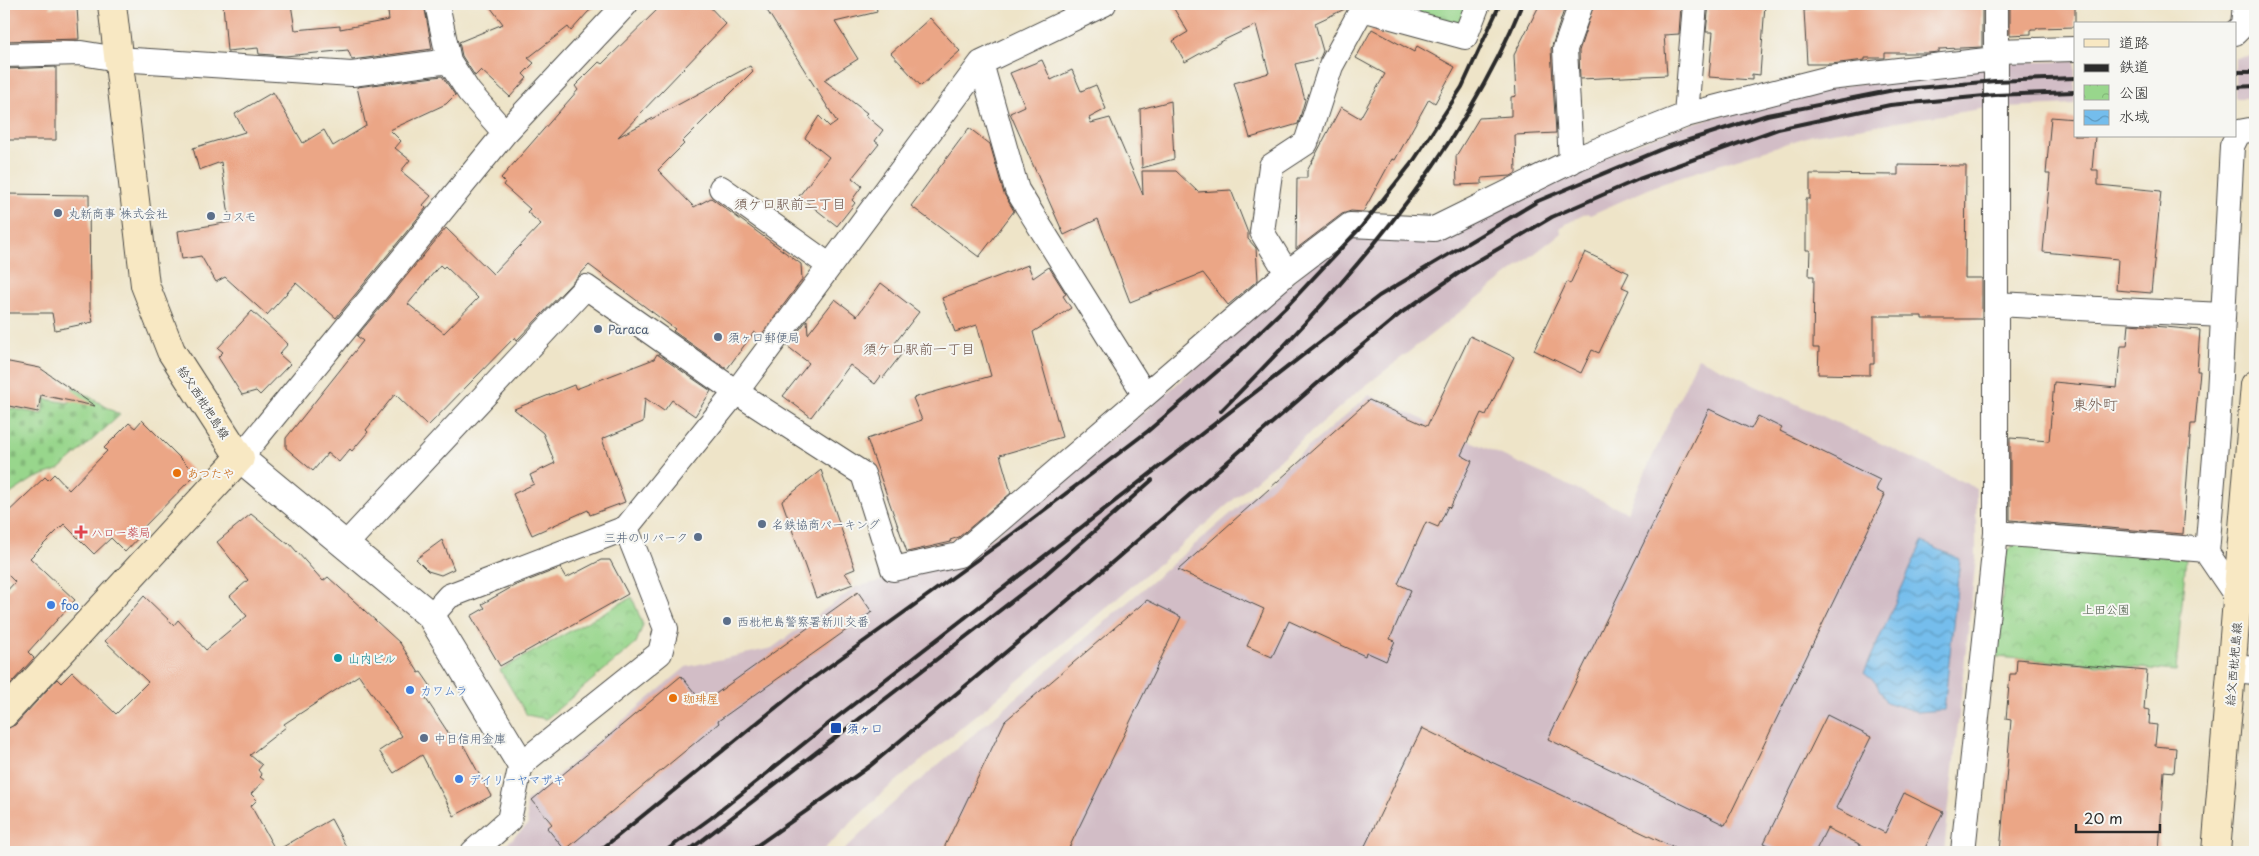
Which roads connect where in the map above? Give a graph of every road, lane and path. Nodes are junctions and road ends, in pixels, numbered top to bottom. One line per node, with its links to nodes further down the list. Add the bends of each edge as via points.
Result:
1 (112, 4): 13 (main road, 給父西枇杷島線)
2 (437, 4): 14 (street)
3 (626, 4): 18 (street)
4 (1104, 4): 15 (street)
5 (1478, 4): 9 (street, via 1465,37)
6 (1581, 4): 19 (street, via 1565,49)
7 (1695, 4): 16 (street)
8 (1996, 4): 12 (street)
9 (1361, 6): 22 (street, via 1331,66 1306,143 1271,166 1262,232)
10 (2074, 49): 12 (street)
11 (4, 55): 13 (street, via 82,53)
12 (1995, 55): 16 (street, via 1829,78); 23 (street)
13 (118, 59): 14 (street, via 352,74); 28 (main road, 給父西枇杷島線, via 145,285 171,351)
14 (450, 61): 18 (street, via 469,92)
15 (981, 63): 21 (street); 27 (street, via 1017,190)
16 (1686, 115): 19 (street)
17 (2255, 129): 24 (street, via 2240,132 2232,146)
18 (505, 133): 28 (street)
19 (1571, 162): 22 (street, via 1434,229 1350,226)
20 (721, 188): 21 (street)
21 (830, 266): 26 (street)
22 (1287, 273): 27 (street)
23 (1996, 304): 24 (street); 30 (street)
24 (2223, 315): 32 (street)
25 (2255, 385): 34 (main road, 給父西枇杷島線, via 2241,537)
26 (736, 392): 27 (street, via 863,474 893,570 959,555); 29 (street); 31 (street, via 586,287)
27 (1145, 395)
28 (240, 458): 31 (street); 37 (main road)
29 (626, 528): 35 (street, via 449,596); 38 (street, via 666,629 660,654)
30 (1996, 533): 32 (street); 40 (street)
31 (345, 545): 35 (street)
32 (2207, 550): 34 (street)
33 (2255, 567): 34 (street)
34 (2239, 600): 36 (main road, 給父西枇杷島線)
35 (431, 616): 38 (street)
36 (2244, 669): 41 (main road, 給父西枇杷島線)
37 (4, 714)
38 (521, 764): 39 (street, via 508,820)
39 (473, 852)
40 (1963, 852)
41 (2216, 852)

